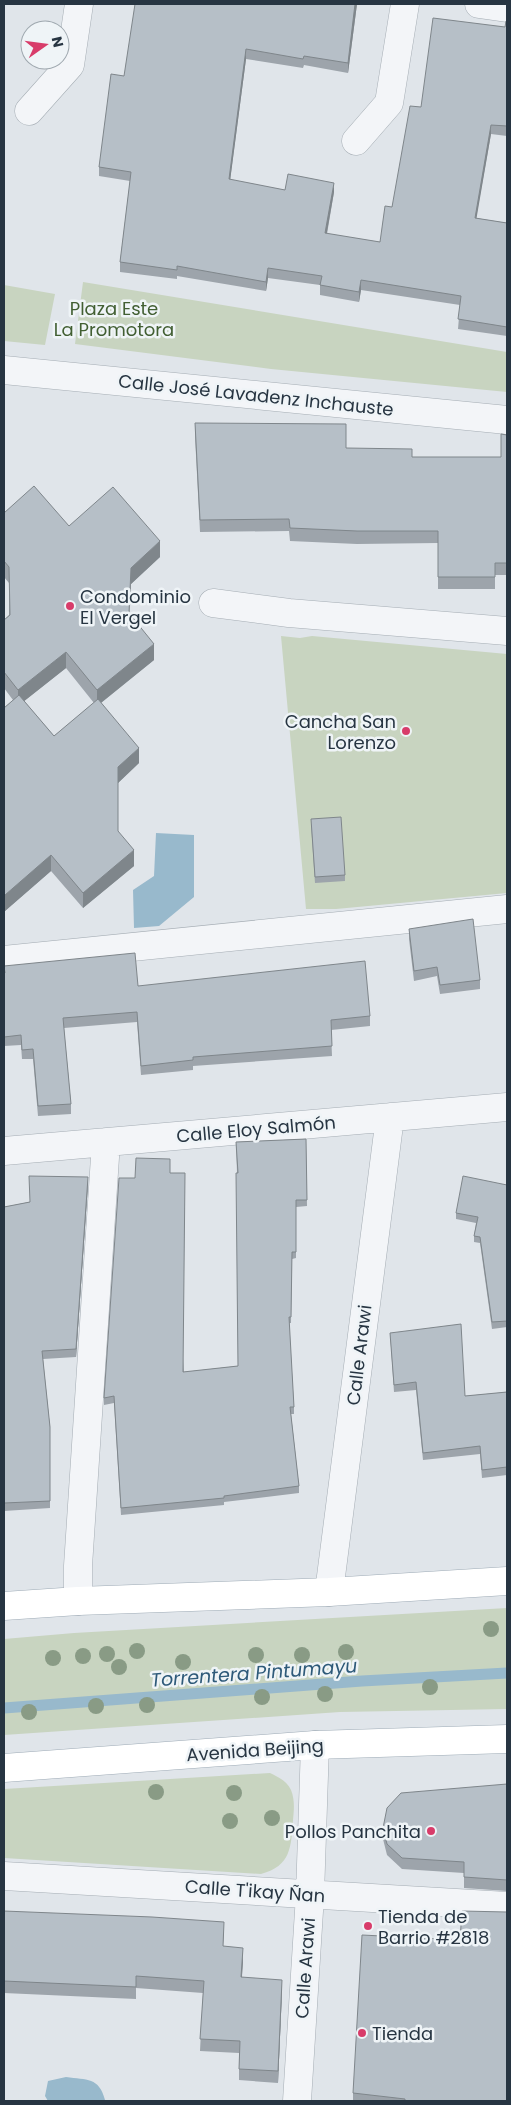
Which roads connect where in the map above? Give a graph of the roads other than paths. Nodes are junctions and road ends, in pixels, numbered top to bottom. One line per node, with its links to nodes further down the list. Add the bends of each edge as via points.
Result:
1 (79, 4): 5 (street, via 70,65)
2 (405, 4): 6 (street, via 389,103)
3 (480, 4): 4 (street)
4 (507, 8)
5 (29, 111)
6 (356, 141)
7 (4, 370): 8 (street, Calle José Lavadenz Inchauste)
8 (507, 420)
9 (213, 603): 10 (street, via 288,613)
10 (507, 631)
11 (507, 908): 12 (street)
12 (4, 960)
13 (507, 1107): 14 (street, Calle Eloy Salmón)
14 (390, 1117): 15 (street, Calle Eloy Salmón); 18 (street, Calle Arawi)
15 (106, 1142): 16 (street, Calle Eloy Salmón); 19 (street)
16 (4, 1151)
17 (507, 1581): 18 (main road)
18 (329, 1592): 19 (main road)
19 (78, 1601): 20 (main road)
20 (4, 1606)
21 (507, 1739): 22 (main road, Avenida Beijing)
22 (315, 1745): 23 (main road, Avenida Beijing); 25 (street, Calle Arawi)
23 (4, 1768)
24 (4, 1876): 25 (street, Calle T'ikay Ñan)
25 (310, 1895): 26 (street, Calle T'ikay Ñan); 27 (street, Calle Arawi)
26 (507, 1906)
27 (297, 2101)

